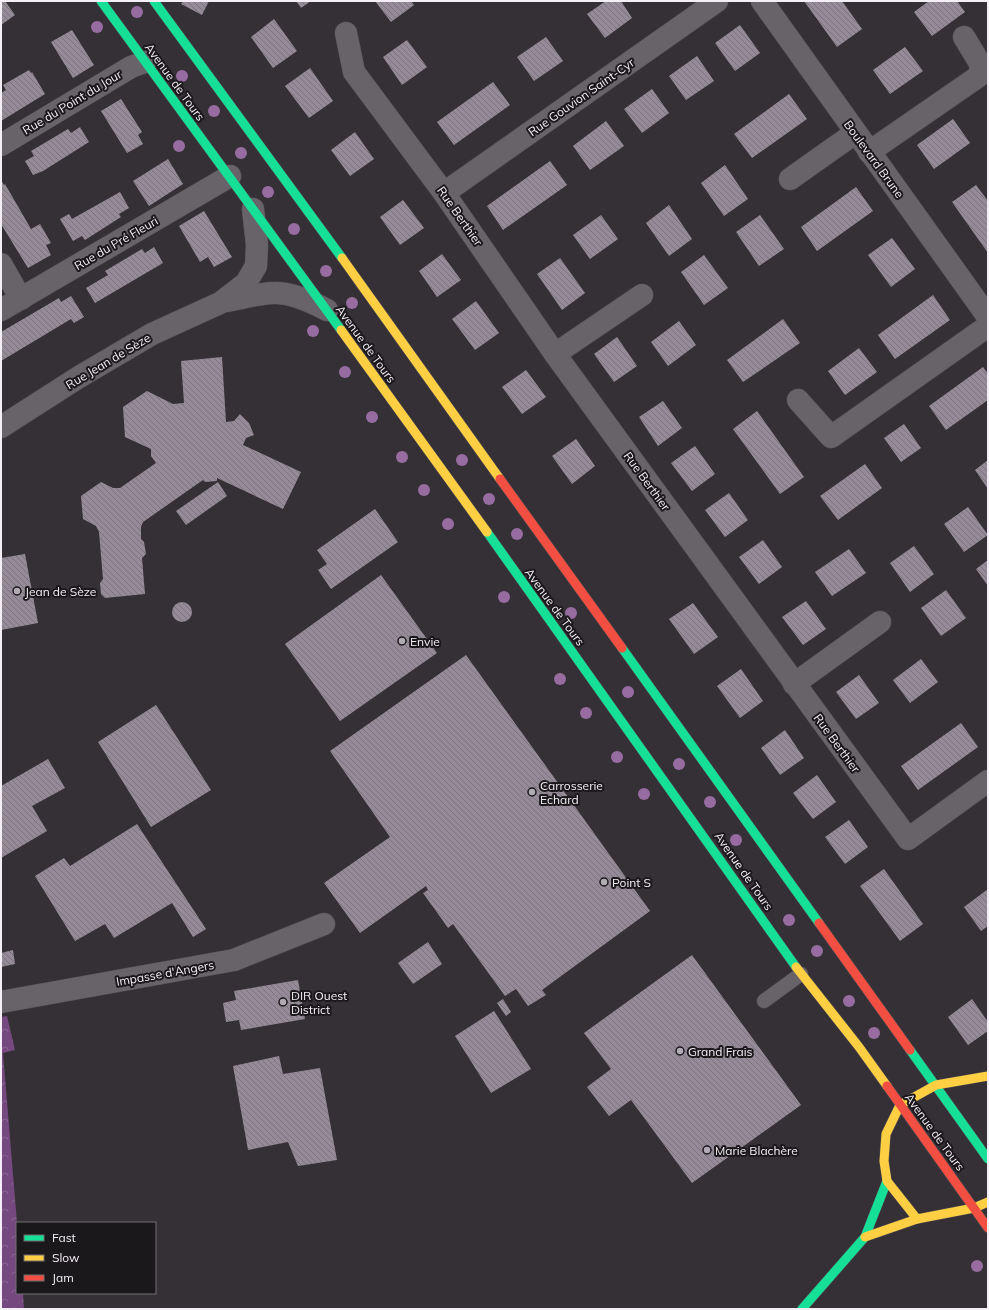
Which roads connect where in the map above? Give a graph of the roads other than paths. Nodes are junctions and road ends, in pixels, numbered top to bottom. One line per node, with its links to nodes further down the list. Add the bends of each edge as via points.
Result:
1 (101, 1): 7 (main road, Avenue de Tours)
2 (154, 1): 34 (main road, via 255,137)
3 (717, 1): 13 (street, Rue Gouvion Saint-Cyr)
4 (762, 1): 8 (street, Boulevard Brune)
5 (346, 33): 13 (street, Rue Berthier, via 354,72)
6 (964, 37): 10 (street, via 981,65 979,76)
7 (145, 62): 9 (street, Rue du Point du Jour, via 131,67); 11 (main road, Avenue de Tours)
8 (855, 133): 10 (street, Boulevard Brune); 12 (street)
9 (1, 146)
10 (869, 152): 21 (street, Boulevard Brune)
11 (230, 176): 14 (main road, Avenue de Tours); 17 (street, Rue du Pré Fleuri)
12 (790, 179)
13 (444, 193): 23 (street, Rue Berthier)
14 (253, 209): 18 (street, Rue Jean de Sèze, via 257,245 256,266 246,283); 20 (main road, Avenue de Tours)
15 (1, 264): 17 (street)
16 (642, 295): 23 (street)
17 (21, 298): 19 (street, Rue du Pré Fleuri)
18 (220, 303): 20 (street, Rue Jean de Sèze, via 270,292 292,294); 25 (street, Rue Jean de Sèze, via 152,334)
19 (1, 310)
20 (327, 310): 30 (main road, Avenue de Tours)
21 (988, 317)
22 (988, 326): 24 (street, via 830,437)
23 (555, 354): 27 (street, Rue Berthier)
24 (798, 400)
25 (1, 427)
26 (880, 622): 27 (street)
27 (794, 684): 28 (street, Rue Berthier, via 908,839)
28 (988, 781)
29 (324, 924): 32 (street, Impasse d'Angers, via 234,960)
30 (801, 974): 31 (lane); 35 (main road, Avenue de Tours, via 859,1047)
31 (764, 1001)
32 (1, 1002)
33 (987, 1077): 34 (main road)
34 (936, 1085): 35 (main road); 36 (main road)
35 (900, 1105): 37 (main road, via 886,1134 884,1161); 39 (main road, Avenue de Tours)
36 (988, 1159)
37 (887, 1182): 40 (main road); 42 (main road)
38 (988, 1202): 39 (main road)
39 (974, 1208): 40 (main road); 41 (main road, Avenue de Tours)
40 (917, 1219): 42 (main road)
41 (988, 1228)
42 (865, 1237): 43 (main road)
43 (802, 1309)

